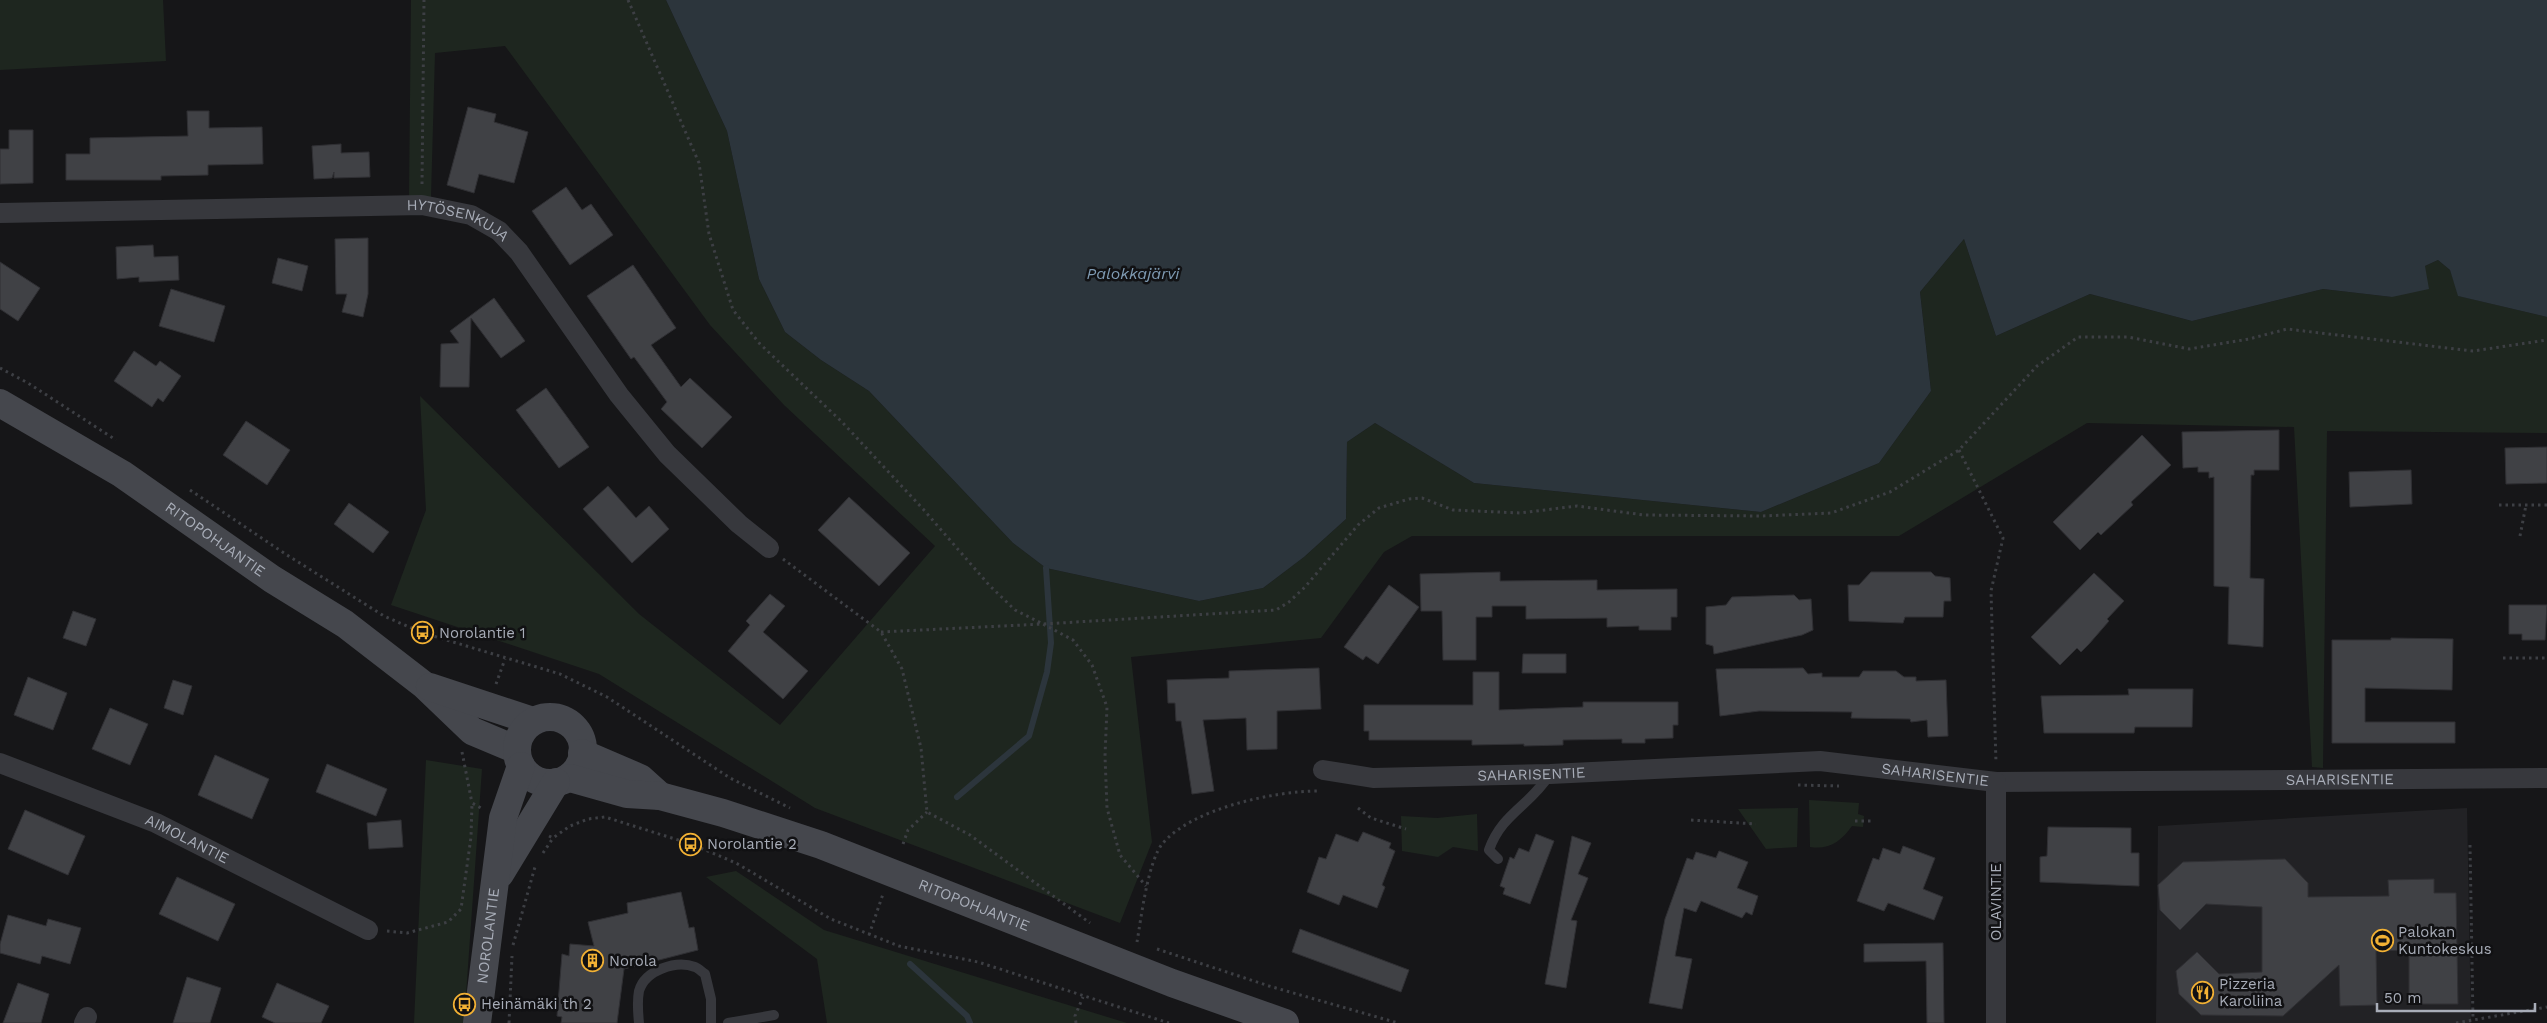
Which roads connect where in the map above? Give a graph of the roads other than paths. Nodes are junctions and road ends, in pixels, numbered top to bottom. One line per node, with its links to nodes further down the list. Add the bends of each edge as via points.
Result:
1 (0, 213): 3 (street, HYTÖSENKUJA, via 422,205 471,215 499,231 519,252 619,394 668,454 739,524)
2 (0, 403): 4 (main road, RITOPOHJANTIE, via 122,474 272,579 345,624)
3 (769, 548)
4 (424, 685): 5 (main road, RITOPOHJANTIE); 7 (main road, RITOPOHJANTIE, via 472,731)
5 (533, 721): 6 (main road, via 553,717 572,725 580,738); 7 (main road, via 520,736)
6 (582, 753): 12 (main road, via 580,763); 14 (main road, RITOPOHJANTIE, via 640,778)
7 (519, 758): 12 (main road, via 536,780); 15 (main road, NOROLANTIE)
8 (0, 763): 17 (street, AIMOLANTIE, via 156,823)
9 (1323, 770): 10 (street, SAHARISENTIE, via 1373,778)
10 (1550, 774): 13 (street, SAHARISENTIE, via 1820,762); 16 (lane, via 1539,791 1509,815 1495,832 1489,850)
11 (2547, 778): 13 (street, SAHARISENTIE)
12 (563, 780): 14 (main road, RITOPOHJANTIE, via 627,794); 15 (main road, NOROLANTIE)
13 (1996, 782): 24 (street, OLAVINTIE)
14 (660, 796): 23 (main road, RITOPOHJANTIE, via 821,845 1172,983)
15 (516, 821): 19 (main road, NOROLANTIE, via 497,880 489,919)
16 (1498, 860)
17 (368, 930)
18 (774, 1015): 22 (lane)
19 (478, 1023)
20 (639, 1023): 21 (lane, via 639,992 643,981 654,970 673,966 695,966 705,974)
21 (710, 1023)
22 (728, 1023)
23 (1285, 1023)
24 (1996, 1023)

